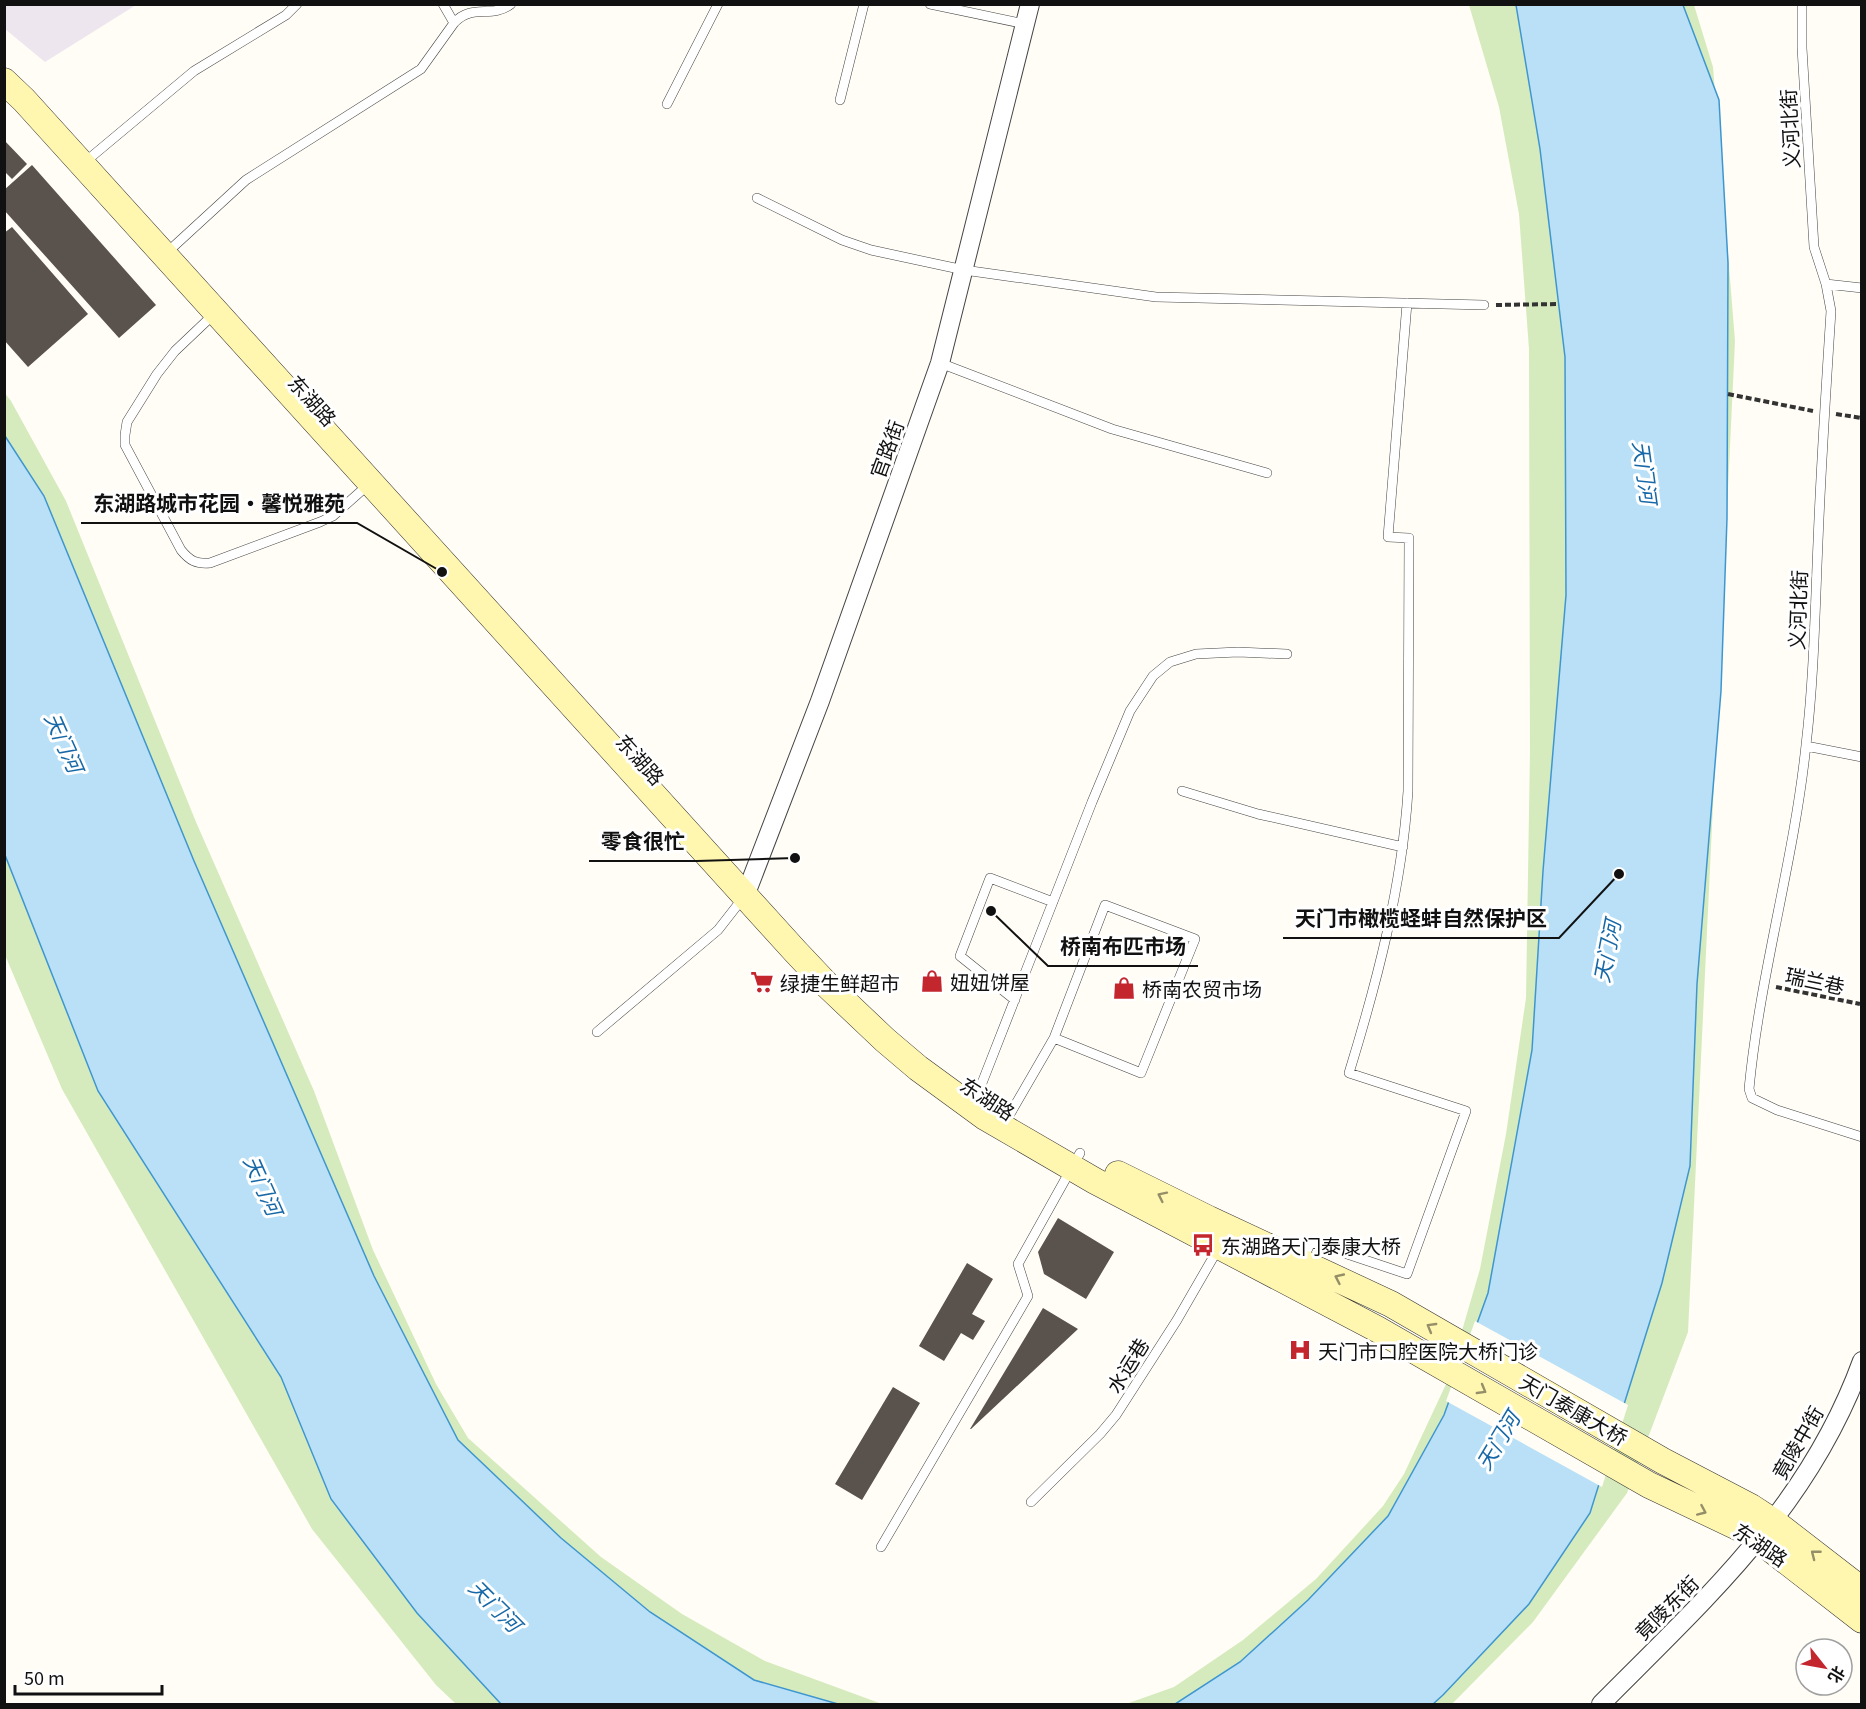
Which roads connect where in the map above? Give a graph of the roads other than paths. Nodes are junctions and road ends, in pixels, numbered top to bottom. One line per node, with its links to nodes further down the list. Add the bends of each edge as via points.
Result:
1 (297, 4): 15 (lane, via 286,15 194,71)
2 (442, 4): 9 (lane)
3 (511, 4): 9 (lane, via 496,11 466,13)
4 (717, 4): 14 (lane)
5 (864, 4): 13 (lane)
6 (930, 4): 10 (lane)
7 (1030, 4): 10 (street, 官路街)
8 (1802, 4): 19 (lane, 义河北街, via 1814,248)
9 (454, 23): 17 (lane, via 421,69 246,180)
10 (1024, 24): 18 (street, 官路街)
11 (4, 69): 15 (main road, 东湖路)
12 (4, 81): 23 (main road, 东湖路)
13 (840, 100)
14 (667, 104)
15 (91, 157): 17 (main road, 东湖路)
16 (757, 198): 18 (lane, via 842,240)
17 (172, 247): 32 (main road, 东湖路)
18 (964, 270): 21 (lane, via 1156,297); 24 (street, 官路街)
19 (1826, 284): 20 (lane); 28 (lane, 义河北街, via 1831,311)
20 (1862, 288)
21 (1407, 303): 22 (lane); 31 (lane, via 1388,537 1409,538)
22 (1484, 305)
23 (216, 312): 26 (main road, 东湖路); 26 (lane, via 165,362 127,422 124,435 125,445 187,557 193,562 210,563 320,522 333,516)
24 (940, 363): 25 (lane, via 1112,429); 32 (street, 官路街, via 820,701)
25 (1267, 472)
26 (370, 482): 32 (main road, 东湖路)
27 (1287, 654): 33 (lane, via 1196,654 1170,662 1153,676 1130,711)
28 (1806, 746): 29 (lane); 39 (lane, 义河北街, via 1755,1028 1749,1089 1752,1098 1777,1110)
29 (1862, 757)
30 (1182, 791): 31 (lane, via 1258,814)
31 (1403, 847): 42 (lane, via 1367,1014 1349,1073 1466,1111 1407,1274 1311,1242)
32 (748, 888): 35 (lane, via 718,930); 37 (main road, 东湖路, via 828,986 864,1020 918,1068)
33 (1053, 902): 34 (lane); 34 (lane, via 990,878 960,956)
34 (1015, 1000): 37 (lane)
35 (597, 1032)
36 (1054, 1038): 36 (lane, via 1105,905 1196,939 1141,1073); 38 (lane)
37 (975, 1101): 38 (main road, 东湖路); 40 (main road, 东湖路)
38 (1010, 1114): 40 (main road, 东湖路)
39 (1862, 1137)
40 (1076, 1161): 41 (main road, 东湖路); 50 (lane, via 1018,1264 1028,1296)
41 (1224, 1237): 42 (main road, 东湖路); 44 (main road, 东湖路); 48 (lane, 水运巷, via 1116,1415)
42 (1302, 1262): 43 (main road, 东湖路, one-way to 42)
43 (1391, 1304): 46 (main road, 天门泰康大桥, one-way to 43)
44 (1377, 1329): 47 (main road, 天门泰康大桥, one-way to 47)
45 (1862, 1360): 49 (street, 竟陵中街, via 1828,1437)
46 (1664, 1461): 49 (main road, 东湖路, via 1727,1494)
47 (1649, 1485): 49 (main road, 东湖路, one-way to 49, via 1743,1529)
48 (1031, 1502)
49 (1767, 1530): 51 (main road, 东湖路, one-way to 49); 52 (main road, 东湖路); 53 (street, 竟陵东街)
50 (881, 1547)
51 (1862, 1590)
52 (1862, 1620)
53 (1601, 1704)

